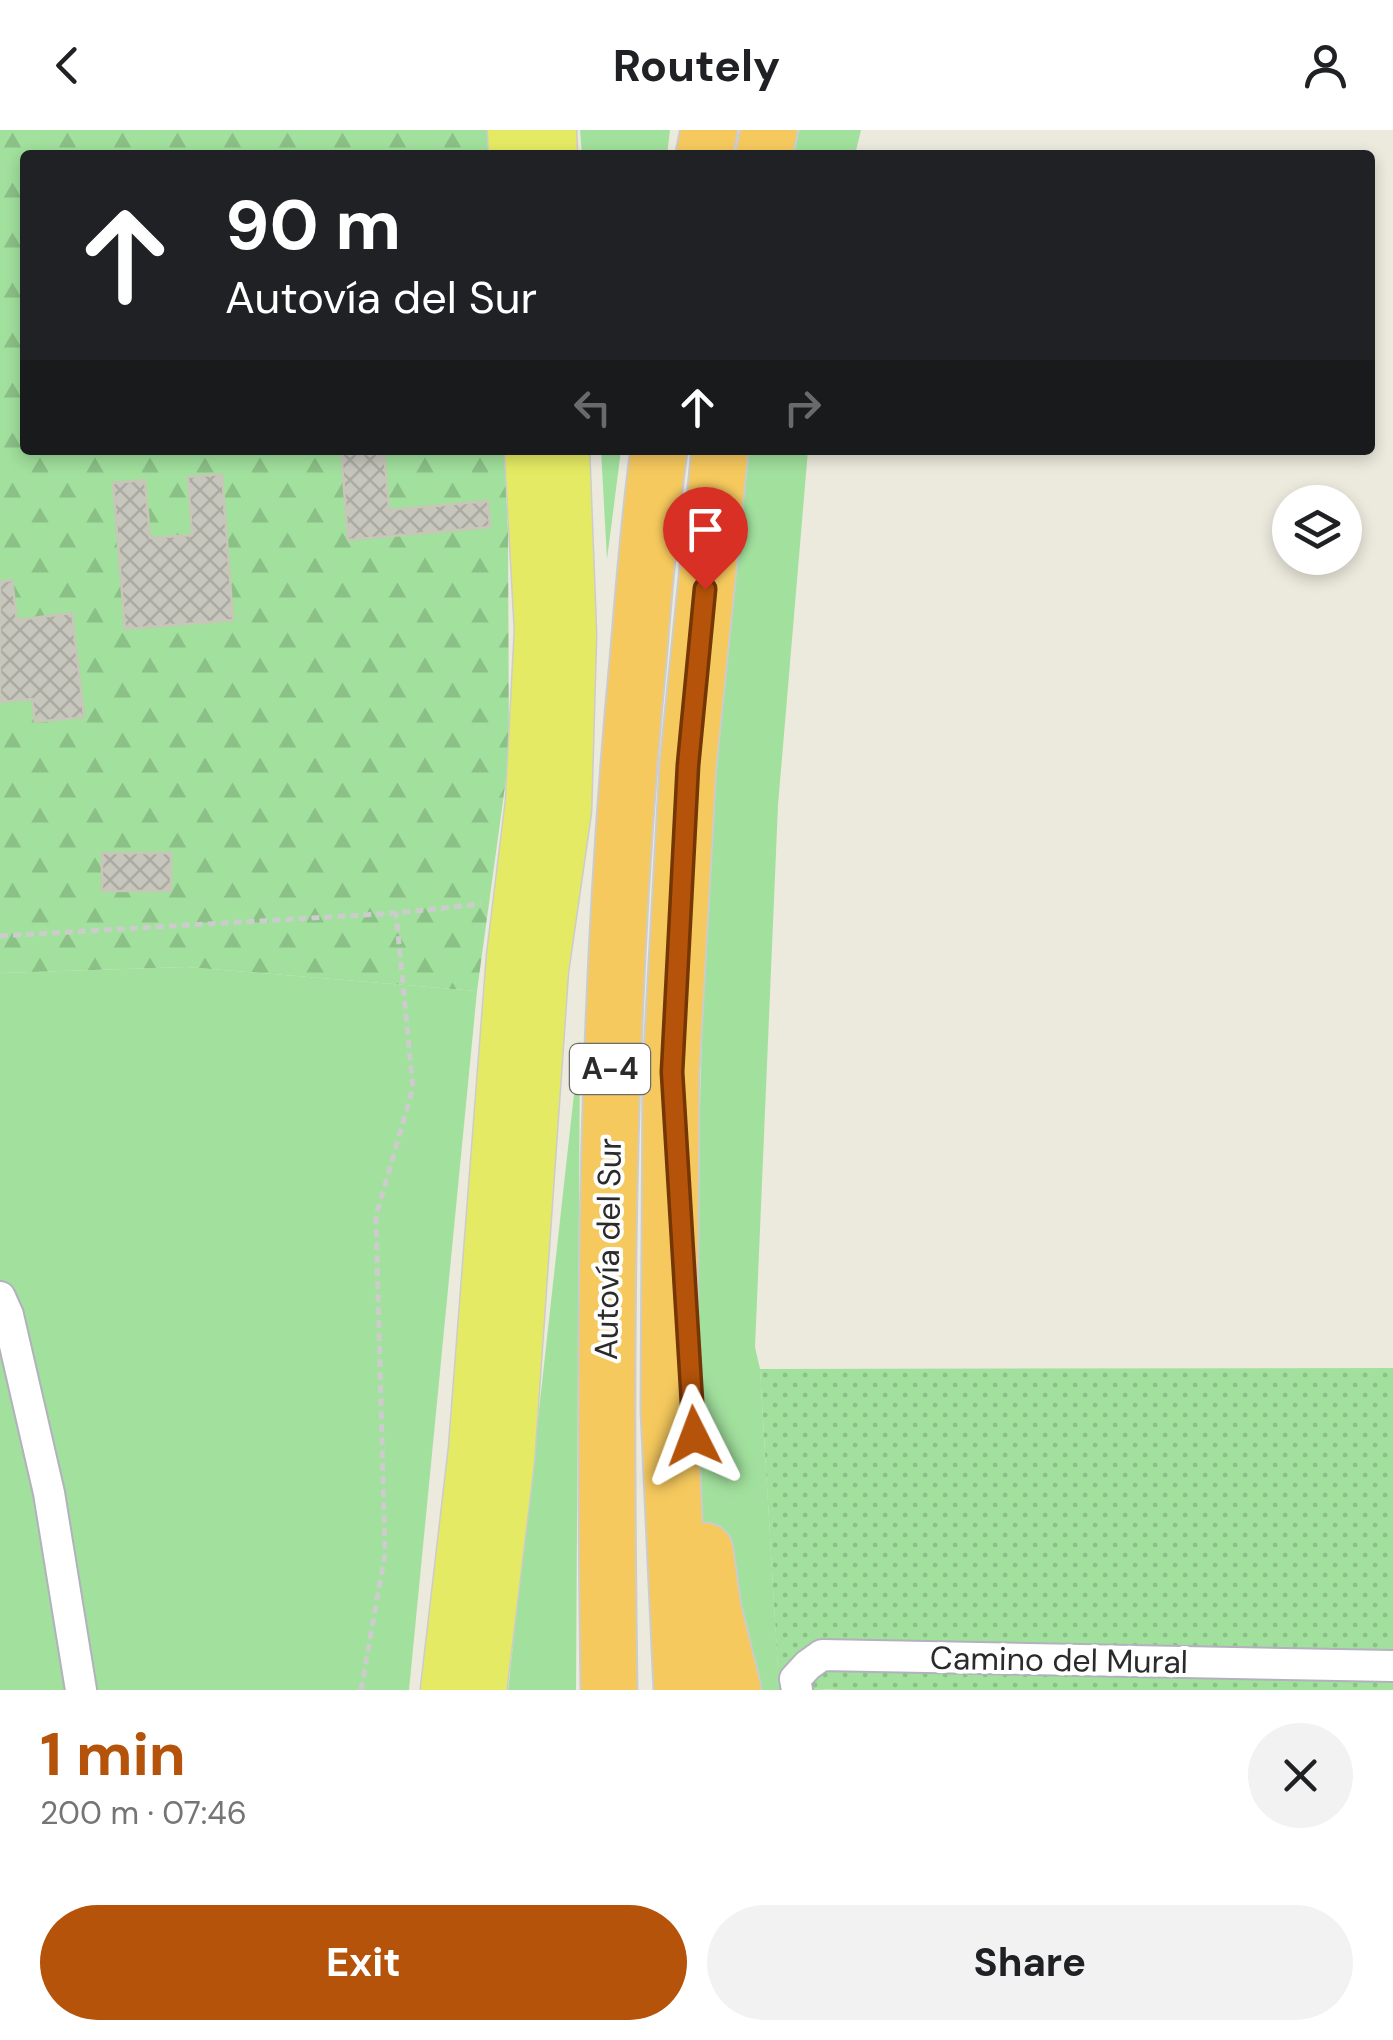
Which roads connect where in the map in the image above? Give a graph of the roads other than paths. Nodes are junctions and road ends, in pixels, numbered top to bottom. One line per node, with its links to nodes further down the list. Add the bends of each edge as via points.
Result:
1 (530, 455): 10 (main road, via 539,630 530,802)
2 (565, 455): 11 (main road, via 572,636 567,810 544,970 510,1459)
3 (659, 455): 12 (highway, Autovía del Sur / A-4, via 627,776 610,1067)
4 (719, 455): 5 (highway, Autovía del Sur / A-4, via 688,765)
5 (672, 1072): 13 (highway, Autovía del Sur / A-4, via 669,1411); 14 (highway, via 698,1498 713,1609)
6 (0, 1297): 9 (street, via 49,1493)
7 (1393, 1666): 8 (street, Camino del Mural, via 822,1655)
8 (796, 1684)
9 (82, 1690)
10 (445, 1690)
11 (482, 1690)
12 (609, 1690)
13 (682, 1690)
14 (733, 1690)

